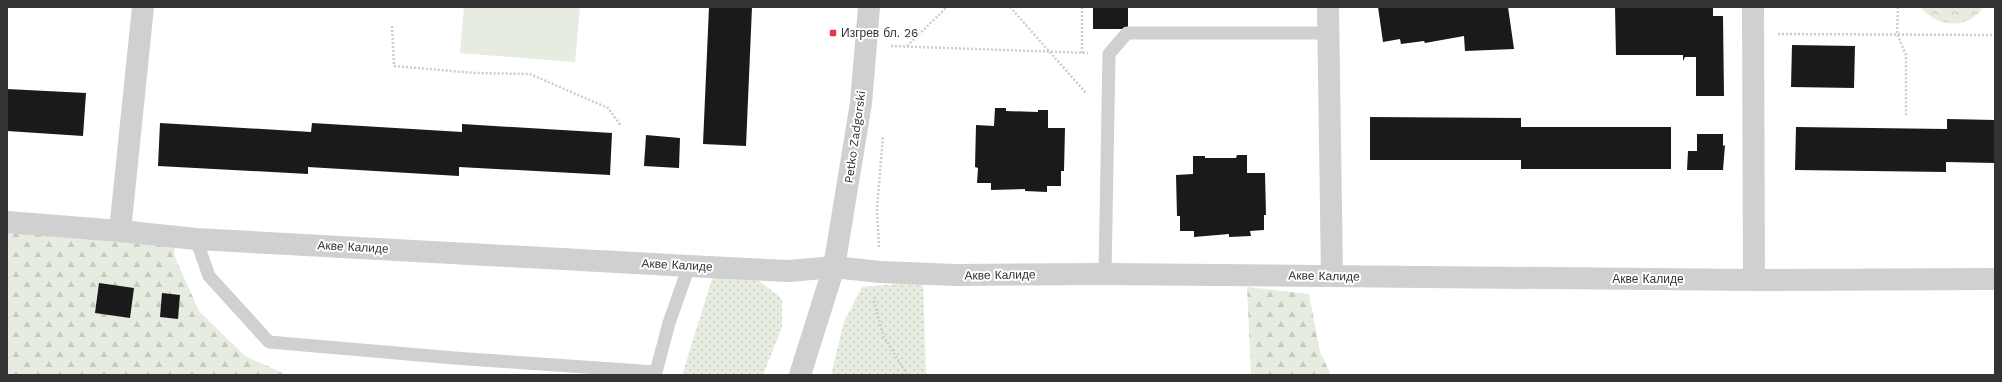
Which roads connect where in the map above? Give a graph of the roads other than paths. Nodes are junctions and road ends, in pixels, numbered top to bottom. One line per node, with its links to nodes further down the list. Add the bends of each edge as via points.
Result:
1 (143, 7): 7 (street)
2 (869, 7): 10 (street, Petko Zadgorski, via 861,103)
3 (1328, 7): 5 (street)
4 (1753, 7): 14 (street)
5 (1327, 33): 11 (lane, via 1127,33 1109,54); 12 (street)
6 (7, 222): 7 (street, Акве Калиде)
7 (120, 231): 8 (street, Акве Калиде)
8 (196, 239): 9 (street, Акве Калиде); 9 (lane, via 209,276 269,342 656,372 669,323)
9 (689, 266): 10 (street, Акве Калиде, via 789,270)
10 (834, 267): 11 (street, Акве Калиде, via 956,275); 15 (street, Petko Zadgorski)
11 (1105, 274): 12 (street, Акве Калиде)
12 (1332, 276): 14 (street, Акве Калиде)
13 (1995, 279): 14 (street, Акве Калиде)
14 (1754, 280)
15 (800, 375)

